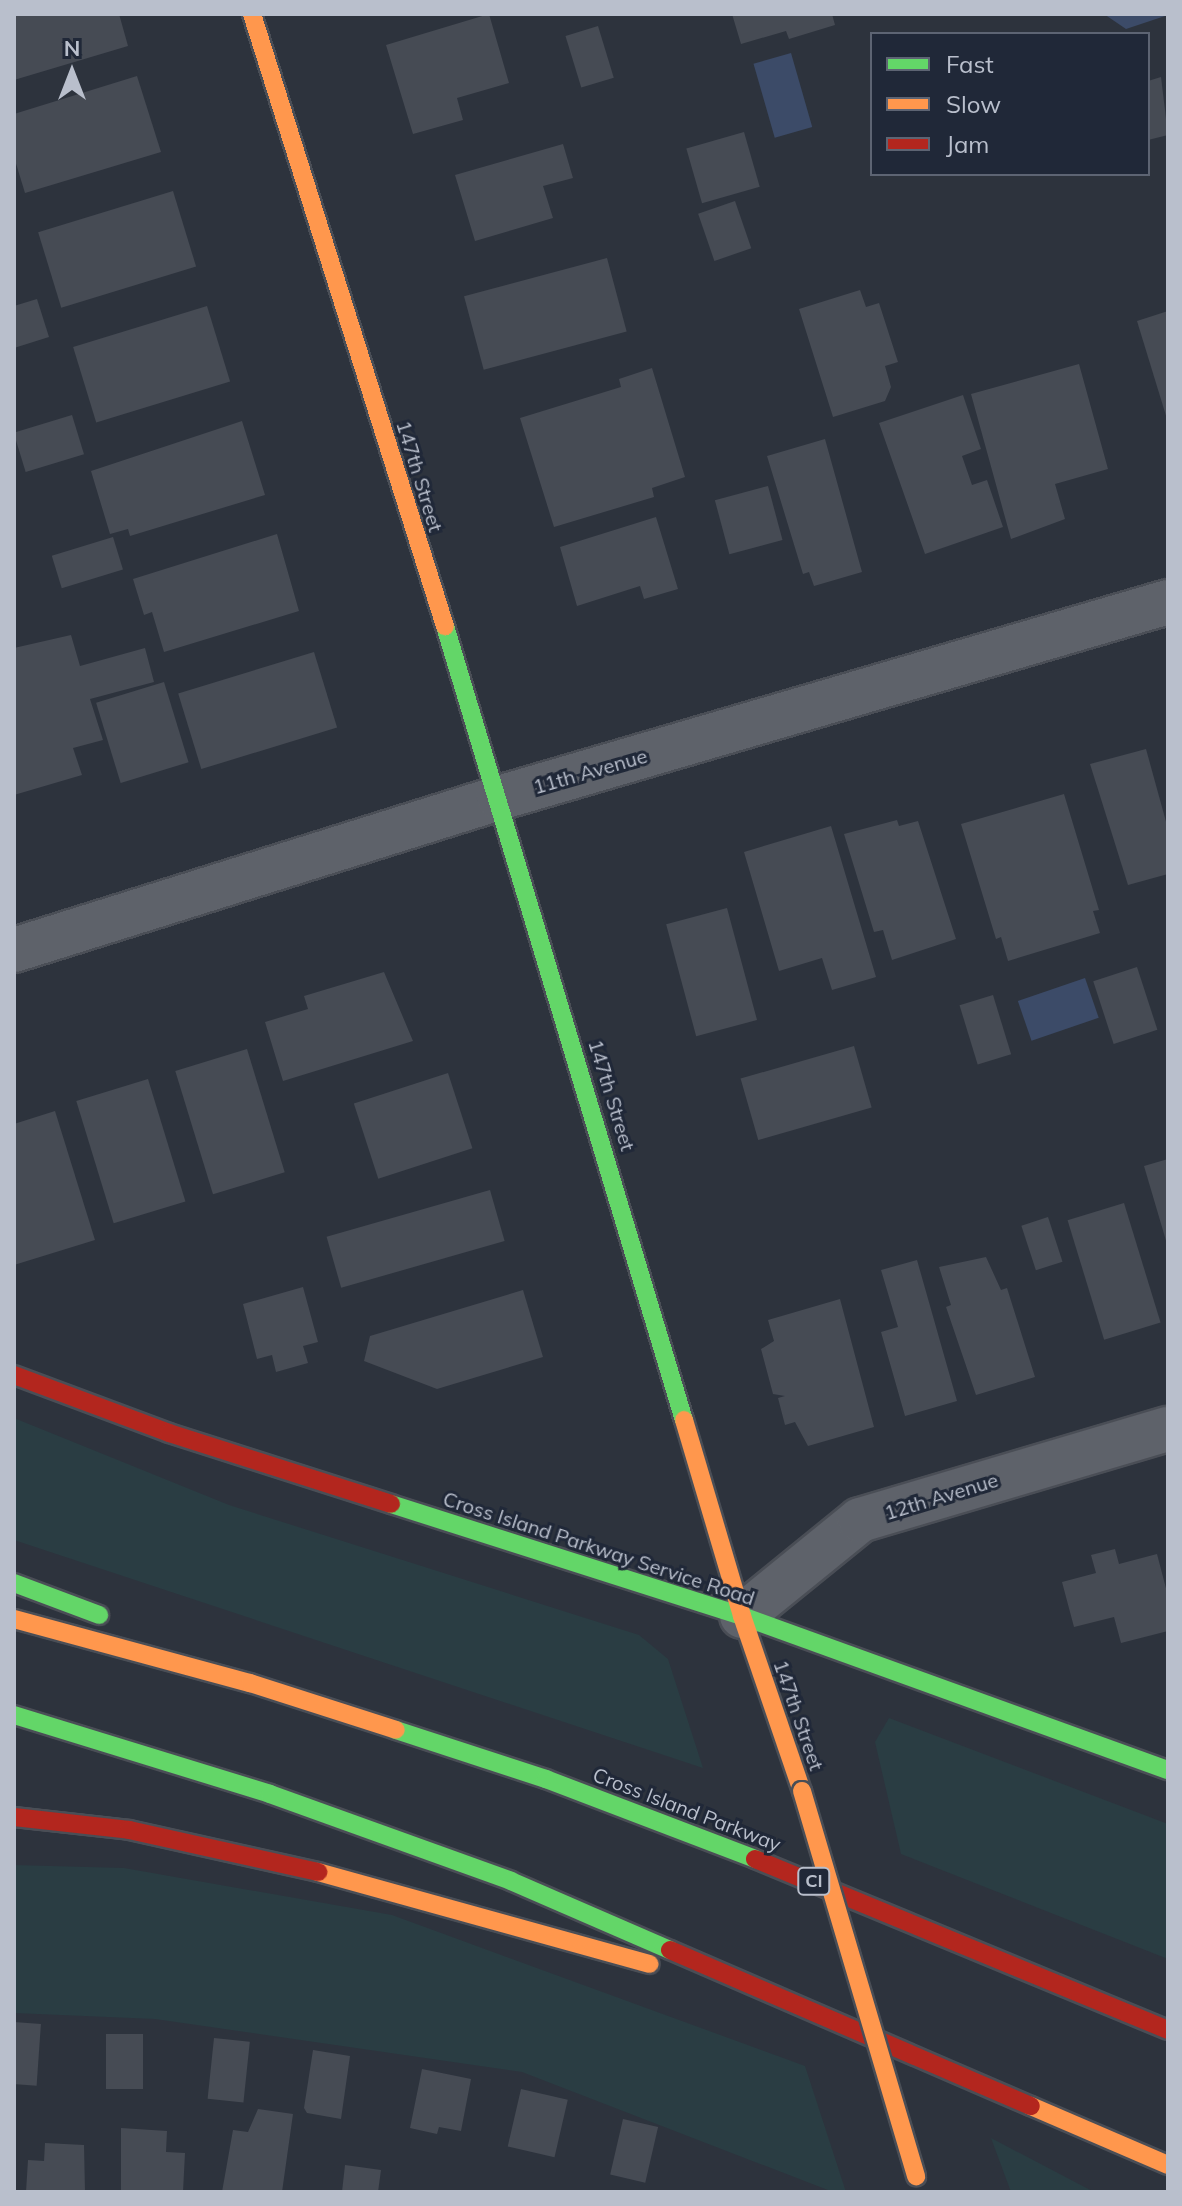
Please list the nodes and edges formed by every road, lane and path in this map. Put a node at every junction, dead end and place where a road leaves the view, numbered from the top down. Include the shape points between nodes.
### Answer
1 (252, 14) edge
2 (1168, 602) edge
3 (499, 798) junction
4 (14, 950) edge
5 (14, 1375) edge
6 (1168, 1429) edge
7 (14, 1583) edge
8 (742, 1616) junction
9 (14, 1619) edge
10 (117, 1621) dead end
11 (161, 1638) dead end
12 (14, 1715) edge
13 (454, 1747) junction
14 (1168, 1770) edge
15 (14, 1817) edge
16 (821, 2013) junction
17 (1168, 2030) edge
18 (1109, 2137) junction
19 (1168, 2165) edge
20 (1168, 2182) edge
21 (919, 2184) edge

1 - 3 main road, 147th Street
2 - 3 street, 11th Avenue
3 - 4 street, 11th Avenue
3 - 8 main road, 147th Street
5 - 8 main road, Cross Island Parkway Service Road via 169,1433
6 - 8 street, 12th Avenue via 860,1520
7 - 10 main road
8 - 14 main road, Cross Island Parkway Service Road
8 - 21 main road, 147th Street, bridge via 802,1791
9 - 13 main road via 250,1683
11 - 13 main road
12 - 16 main road via 255,1789 453,1859
13 - 17 main road, Cross Island Parkway / CI via 874,1904
15 - 16 main road via 129,1830 245,1852
16 - 18 main road
18 - 19 main road
18 - 20 main road

